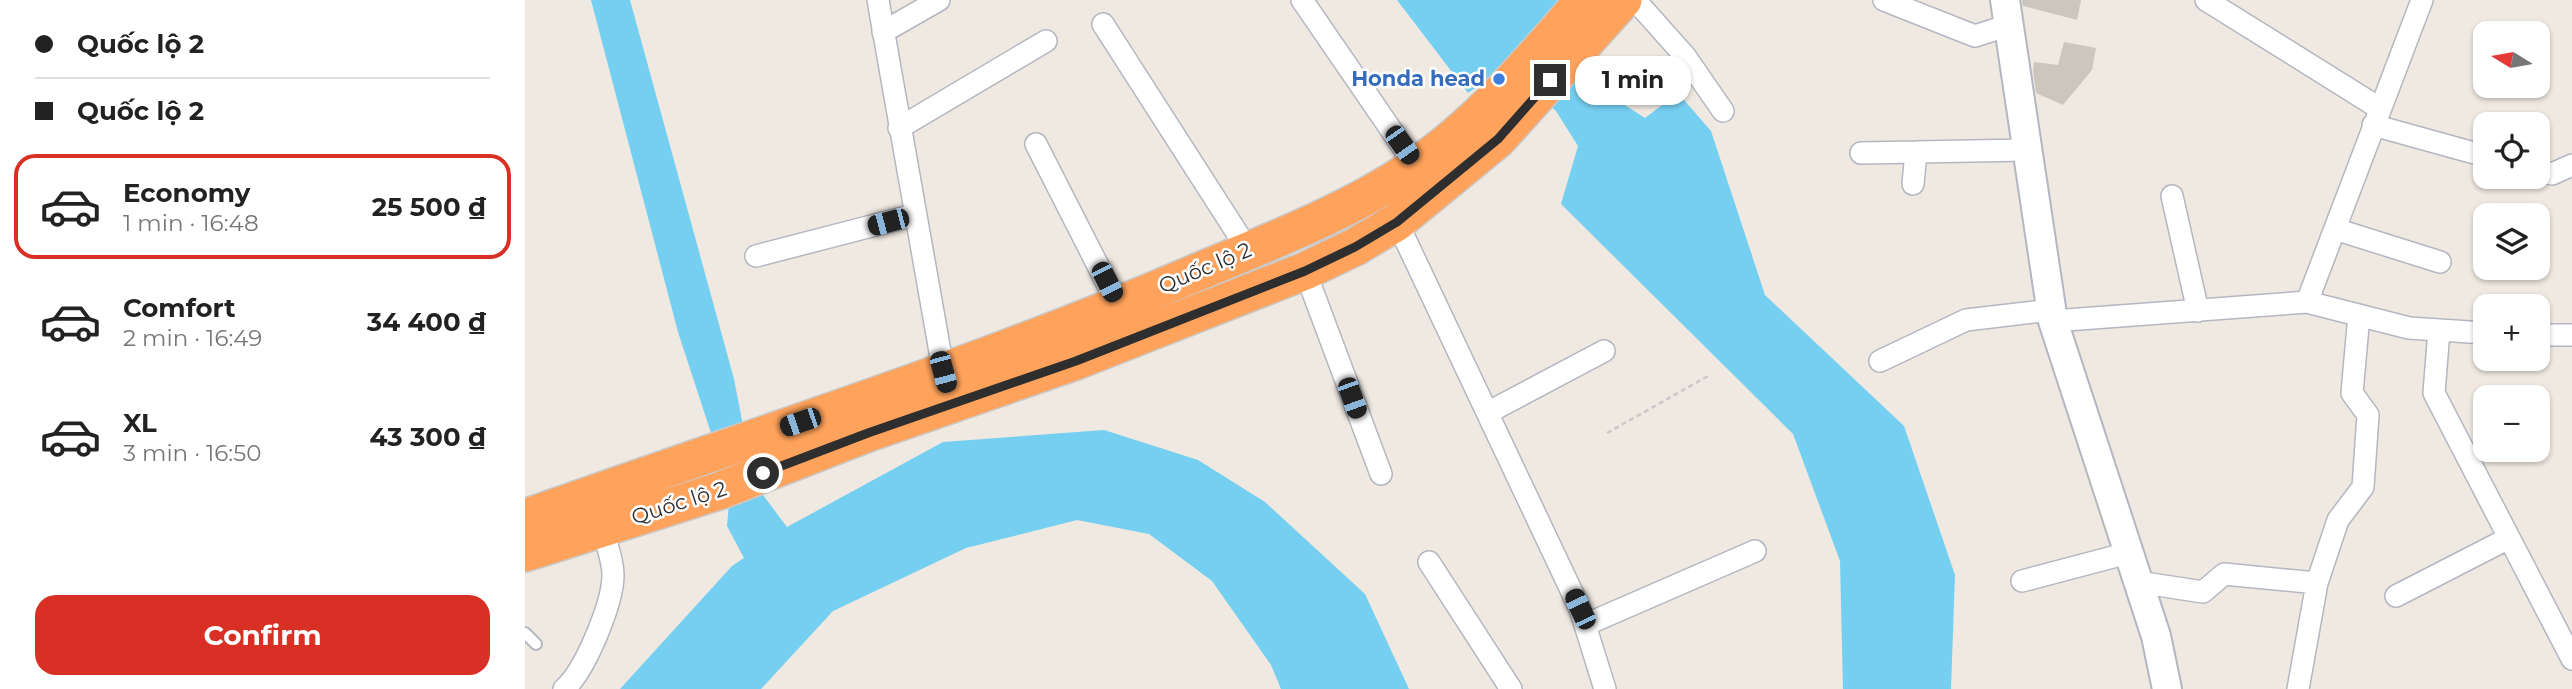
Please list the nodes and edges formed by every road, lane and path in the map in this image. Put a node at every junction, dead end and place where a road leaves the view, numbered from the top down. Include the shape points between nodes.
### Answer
1 (878, 0) edge
2 (939, 0) edge
3 (1302, 0) edge
4 (1584, 0) edge
5 (1884, 0) edge
6 (2206, 0) edge
7 (2421, 0) edge
8 (1626, 1) edge
9 (2007, 12) edge
10 (1103, 24) dead end
11 (883, 32) junction
12 (1046, 41) dead end
13 (1723, 111) dead end
14 (2376, 117) junction
15 (899, 128) junction
16 (1036, 144) dead end
17 (2027, 149) junction
18 (1916, 152) junction
19 (2473, 152) edge
20 (1861, 153) dead end
21 (2572, 165) edge
22 (1416, 166) junction
23 (2550, 173) edge
24 (1913, 184) dead end
25 (2172, 196) dead end
26 (914, 215) junction
27 (1397, 222) junction
28 (2335, 229) junction
29 (1248, 250) junction
30 (756, 256) dead end
31 (2439, 262) dead end
32 (1305, 271) junction
33 (2307, 302) junction
34 (1118, 305) junction
35 (2198, 310) junction
36 (2359, 315) junction
37 (2052, 316) junction
38 (2438, 330) junction
39 (2473, 332) edge
40 (2550, 335) edge
41 (2572, 335) edge
42 (1604, 351) dead end
43 (1879, 361) dead end
44 (1708, 376) dead end
45 (947, 388) junction
46 (1489, 412) junction
47 (1607, 433) dead end
48 (1381, 474) dead end
49 (525, 518) edge
50 (602, 527) junction
51 (2509, 538) junction
52 (1755, 551) dead end
53 (525, 553) edge
54 (2128, 553) junction
55 (1429, 562) dead end
56 (2022, 581) dead end
57 (2138, 582) junction
58 (2317, 583) junction
59 (2396, 596) dead end
60 (1585, 625) junction
61 (525, 633) edge
62 (536, 644) dead end
63 (2572, 659) edge
64 (564, 689) edge
65 (1511, 689) edge
66 (1605, 689) edge
67 (2167, 689) edge
68 (2298, 689) edge

1 - 11 street
2 - 11 street
3 - 22 street
4 - 22 highway, Quốc lộ 2 via 1531,62
5 - 9 street via 1975,36
6 - 14 street
7 - 14 street
8 - 13 street via 1685,56
8 - 27 highway, Quốc lộ 2 via 1498,139
9 - 17 street
10 - 29 street
11 - 15 street
12 - 15 street
14 - 19 street
14 - 28 street
15 - 26 street
16 - 34 street
17 - 18 street
17 - 37 street
18 - 20 street
18 - 24 street
21 - 23 street
22 - 29 highway, Quốc lộ 2 via 1359,202
25 - 35 street
26 - 30 street
26 - 45 street
27 - 32 highway, Quốc lộ 2
27 - 46 street
28 - 31 street
28 - 33 street
29 - 34 highway, Quốc lộ 2
32 - 45 highway, Quốc lộ 2 via 1076,361
32 - 48 street
33 - 35 street
33 - 36 street
34 - 45 highway, Quốc lộ 2
35 - 37 street
36 - 38 street
36 - 58 street via 2352,393 2368,415 2363,487 2338,520
37 - 43 street via 1966,320
37 - 54 street
38 - 39 street
38 - 51 street via 2434,393
40 - 41 street
42 - 46 street
44 - 47 path
45 - 49 highway, Quốc lộ 2 via 752,438
45 - 50 highway, Quốc lộ 2 via 719,491
46 - 60 street
50 - 53 highway, Quốc lộ 2
50 - 64 street via 613,578 580,673
51 - 59 street
51 - 63 street
52 - 60 street
54 - 56 street
54 - 57 street
55 - 65 street
57 - 58 street via 2203,592 2224,575
57 - 67 street
58 - 68 street
60 - 66 street
61 - 62 lane

